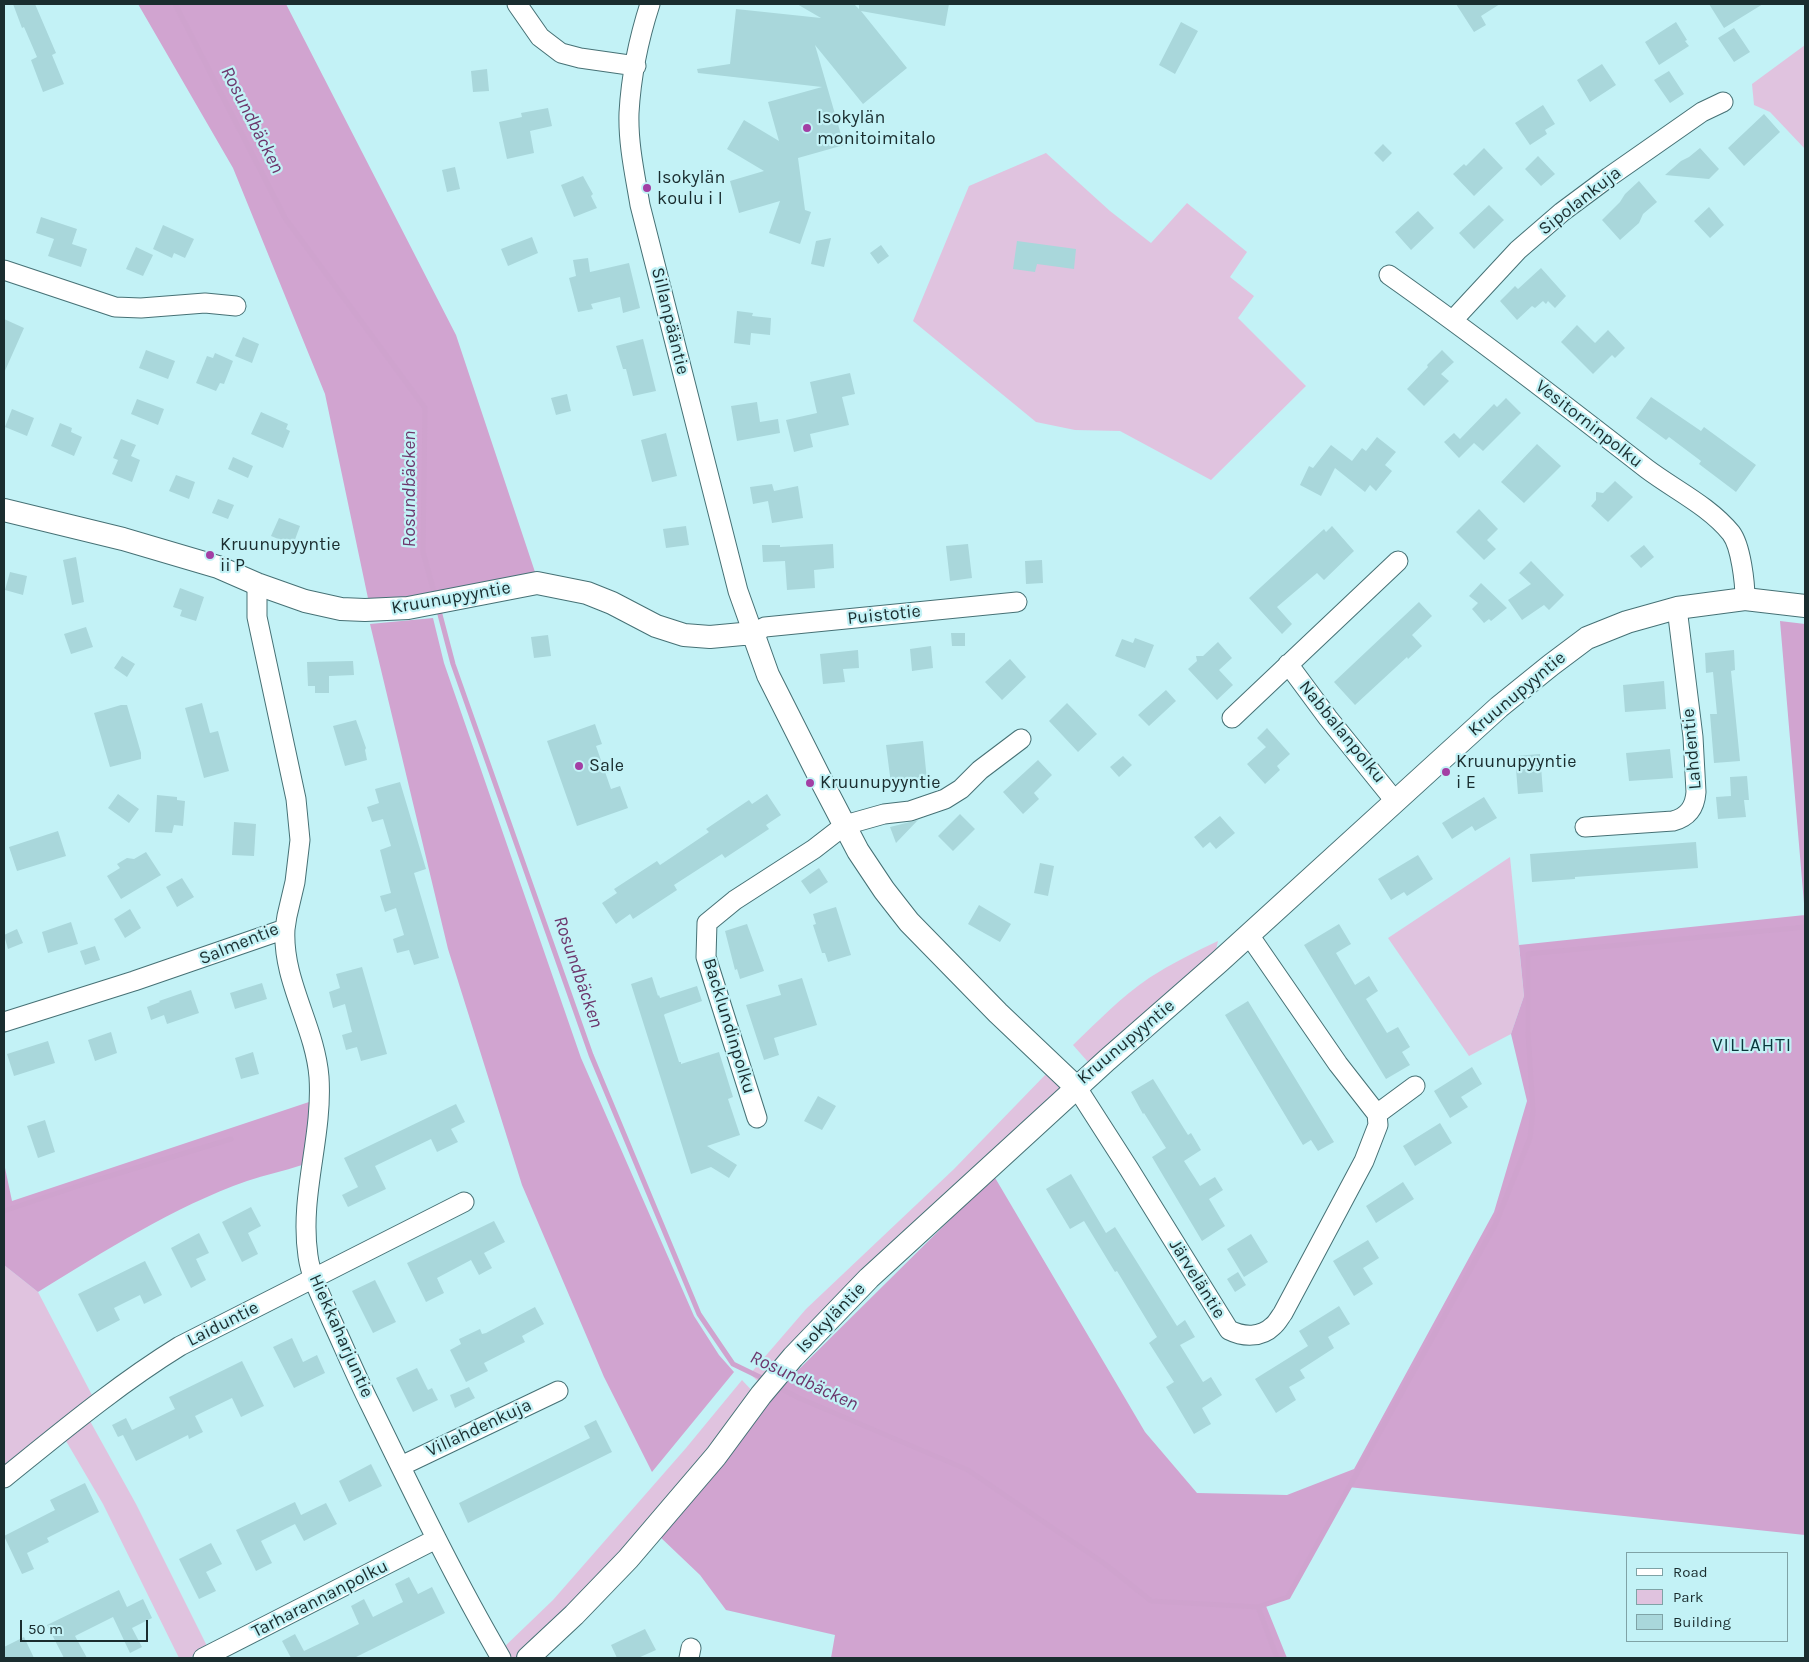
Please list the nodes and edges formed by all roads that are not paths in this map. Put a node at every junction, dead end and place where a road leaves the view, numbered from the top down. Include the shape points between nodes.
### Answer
1 (517, 4) edge
2 (650, 4) edge
3 (636, 66) junction
4 (1723, 102) dead end
5 (4, 270) edge
6 (1389, 276) dead end
7 (236, 306) dead end
8 (1452, 320) junction
9 (4, 510) edge
10 (1398, 561) dead end
11 (258, 584) junction
12 (1745, 599) junction
13 (1017, 602) dead end
14 (1805, 606) edge
15 (1677, 608) junction
16 (753, 634) junction
17 (1288, 664) junction
18 (1232, 718) dead end
19 (1021, 739) dead end
20 (1395, 801) junction
21 (845, 825) junction
22 (1585, 827) dead end
23 (285, 929) junction
24 (1249, 934) junction
25 (4, 1022) edge
26 (1415, 1086) dead end
27 (1076, 1088) junction
28 (1377, 1114) junction
29 (757, 1118) dead end
30 (464, 1202) dead end
31 (313, 1279) junction
32 (558, 1391) dead end
33 (400, 1466) junction
34 (4, 1478) edge
35 (436, 1538) junction
36 (203, 1658) edge
37 (501, 1658) edge
38 (528, 1658) edge

1 - 3 street via 540,37 561,53
2 - 3 street, Sillanpääntie
3 - 16 street, Sillanpääntie via 629,114 640,205 738,591
4 - 8 street, Sipolankuja via 1702,112 1562,212 1518,250
5 - 7 street via 115,307 205,303
6 - 8 street, Vesitorninpolku
8 - 12 street, Vesitorninpolku via 1665,482 1710,512 1732,534 1742,564
9 - 11 street, Kruunupyyntie via 218,567
10 - 17 street, Nabbalanpolku
11 - 16 street, Kruunupyyntie via 305,601 341,609 365,610 421,606 536,582 587,593 656,626 684,634 710,637
11 - 23 street, Salmentie via 256,618 296,799 300,840
12 - 14 street, Kruunupyyntie
12 - 15 street, Kruunupyyntie
13 - 16 street, Puistotie via 765,627
15 - 20 street, Kruunupyyntie via 1586,638 1499,706
15 - 22 street, Lahdentie via 1693,737 1696,799 1692,809 1673,821
16 - 21 street, Kruunupyyntie via 768,675
17 - 18 street, Nabbalanpolku
17 - 20 street, Nabbalanpolku
19 - 21 street via 946,799 910,811 884,814
20 - 24 street, Kruunupyyntie
21 - 27 street, Kruunupyyntie via 858,851 909,922
21 - 29 street, Backlundinpolku via 814,850 735,900 707,923 706,957
23 - 25 street, Salmentie via 143,979
23 - 31 street, Hiekkaharjuntie via 288,968 311,1040 318,1076 318,1122 307,1204 308,1256
24 - 27 street, Kruunupyyntie
24 - 28 street via 1338,1064
26 - 28 street
27 - 28 street, Järveläntie via 1222,1320 1229,1330 1247,1336 1266,1331 1283,1313 1364,1161 1378,1124
27 - 38 street, Isokyläntie via 869,1278 793,1357 680,1501 574,1615
30 - 31 street, Laiduntie
31 - 33 street, Hiekkaharjuntie
31 - 34 street, Laiduntie via 180,1346 141,1370
32 - 33 street, Villahdenkuja
33 - 35 street, Hiekkaharjuntie
35 - 36 street, Tarharannanpolku
35 - 37 street, Hiekkaharjuntie

